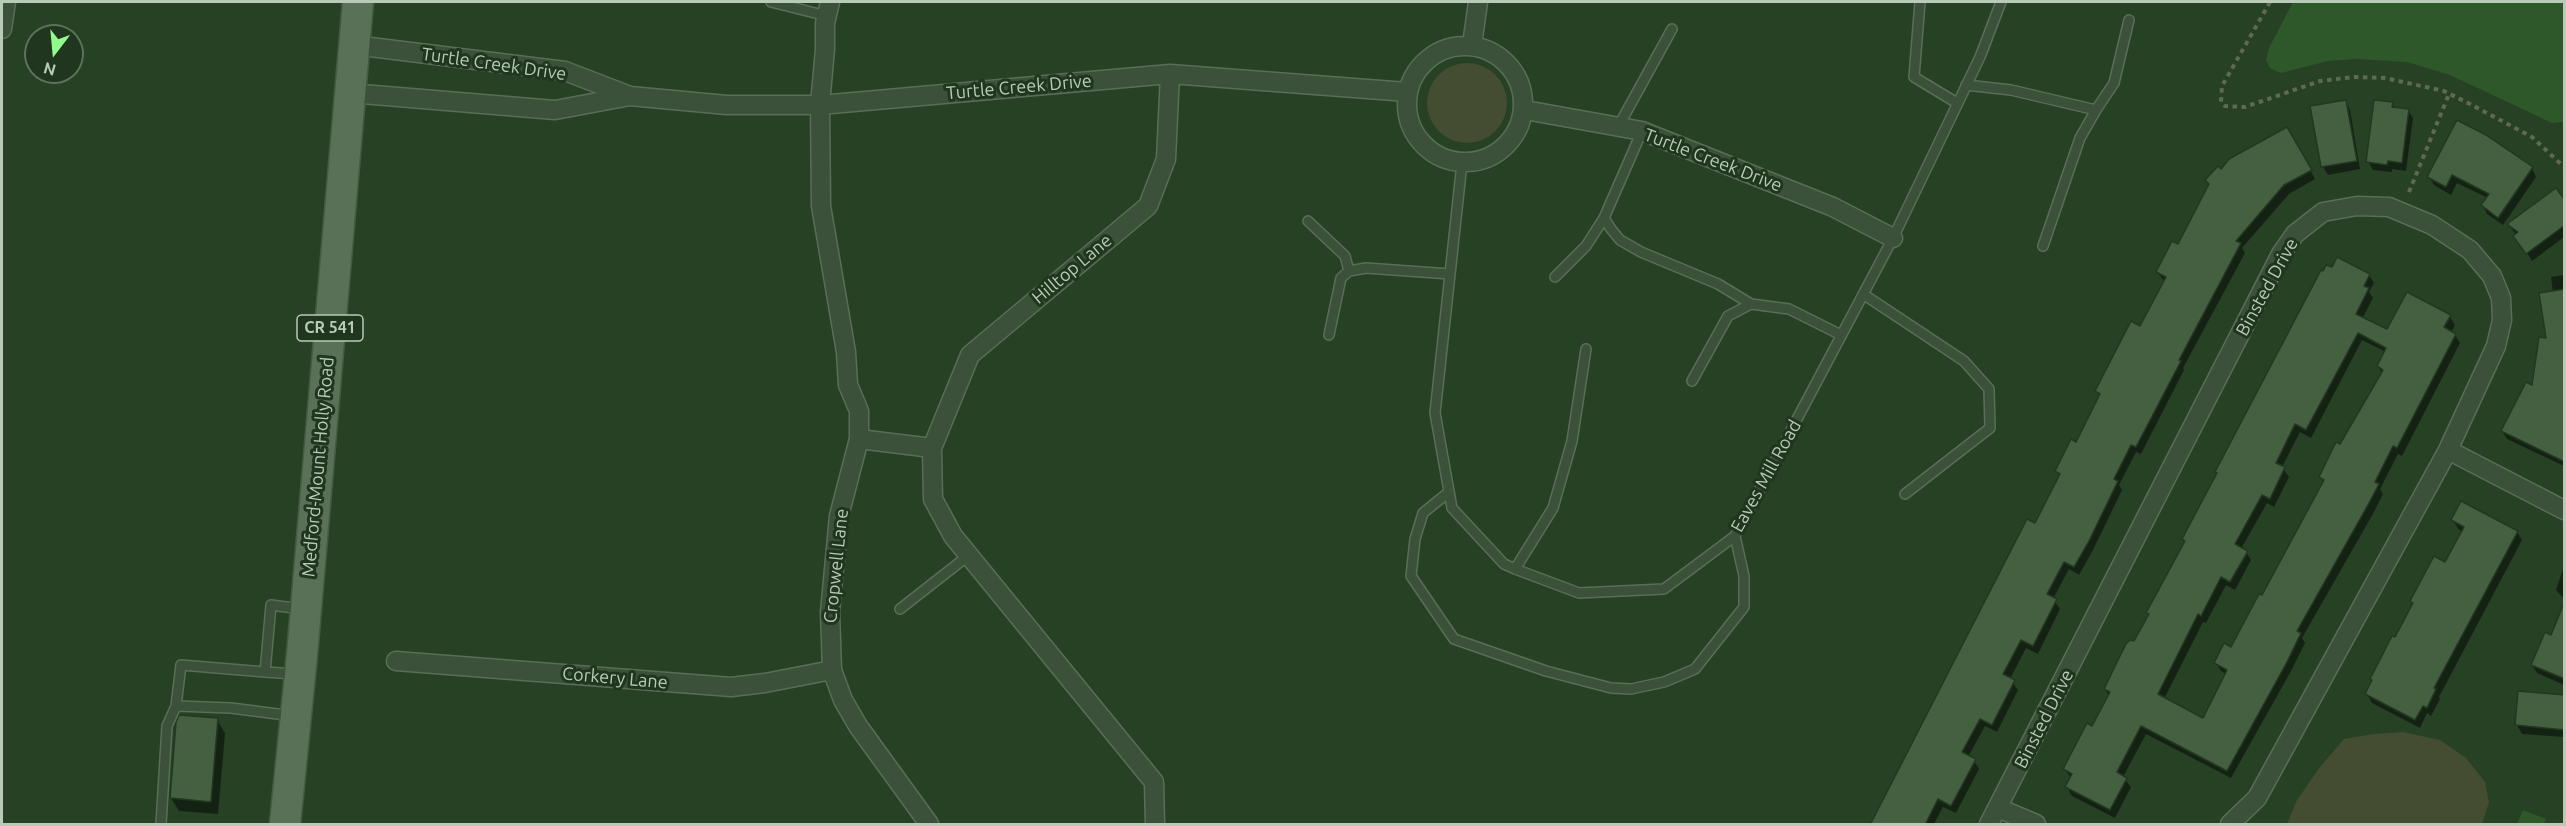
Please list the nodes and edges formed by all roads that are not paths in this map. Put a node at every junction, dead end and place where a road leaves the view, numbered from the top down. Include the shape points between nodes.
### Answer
1 (6, 2) edge
2 (358, 2) edge
3 (771, 2) edge
4 (1478, 2) edge
5 (1920, 2) edge
6 (2001, 2) edge
7 (828, 9) edge
8 (2129, 20) dead end
9 (2, 28) edge
10 (1672, 29) dead end
11 (354, 45) junction
12 (1472, 45) junction
13 (1170, 74) junction
14 (1966, 86) junction
15 (1407, 92) junction
16 (350, 93) junction
17 (630, 96) junction
18 (1957, 103) junction
19 (820, 105) junction
20 (1525, 110) junction
21 (2096, 110) junction
22 (1618, 127) junction
23 (1642, 131) junction
24 (1462, 164) junction
25 (1604, 218) junction
26 (1308, 221) dead end
27 (1893, 238) junction
28 (2043, 246) dead end
29 (1349, 271) junction
30 (1450, 274) junction
31 (1555, 277) dead end
32 (1863, 294) junction
33 (1751, 303) junction
34 (1329, 335) dead end
35 (1841, 335) junction
36 (1586, 349) dead end
37 (1692, 381) dead end
38 (859, 439) junction
39 (932, 448) junction
40 (2448, 450) junction
41 (1449, 492) junction
42 (1905, 494) dead end
43 (2565, 510) edge
44 (1735, 536) junction
45 (969, 555) junction
46 (1515, 569) junction
47 (306, 609) junction
48 (900, 609) dead end
49 (396, 661) dead end
50 (832, 670) junction
51 (265, 672) junction
52 (300, 674) junction
53 (176, 706) junction
54 (296, 717) junction
55 (1998, 808) junction
56 (161, 825) edge
57 (285, 825) edge
58 (929, 825) edge
59 (1155, 825) edge
60 (1989, 825) edge
61 (2036, 825) edge
62 (2230, 825) edge

1 - 9 street
2 - 11 main road, Medford-Mount Holly Road / CR 541
3 - 7 lane
4 - 12 street
5 - 18 lane via 1914,77
6 - 14 lane, Eaves Mill Road
7 - 19 street, Cropwell Lane
8 - 21 lane via 2114,83
10 - 22 lane
11 - 16 main road, Medford-Mount Holly Road / CR 541
11 - 17 street, Turtle Creek Drive via 565,71
12 - 15 street via 1450,47 1430,56 1416,72
12 - 20 street via 1500,56 1520,80
13 - 15 street, Turtle Creek Drive
13 - 19 street, Turtle Creek Drive
13 - 39 street, Hilltop Lane via 1166,159 1148,206 970,355
14 - 18 lane, Eaves Mill Road
14 - 21 lane via 2011,90
15 - 24 street via 1408,117 1418,140 1438,156
16 - 17 street, Turtle Creek Drive via 555,110
16 - 47 main road, Medford-Mount Holly Road / CR 541
17 - 19 street, Turtle Creek Drive via 727,105
18 - 27 lane, Eaves Mill Road
19 - 38 street, Cropwell Lane via 823,226 846,352 848,385 859,411
20 - 22 street, Turtle Creek Drive
20 - 24 street via 1518,132 1504,149 1484,160
21 - 28 lane via 2080,138
22 - 23 street, Turtle Creek Drive
23 - 25 lane
23 - 27 street, Turtle Creek Drive via 1833,207
24 - 30 lane, Eaves Mill Road
25 - 31 lane via 1586,246
25 - 33 lane via 1620,240
26 - 29 lane via 1345,256
27 - 32 lane, Eaves Mill Road
29 - 30 lane via 1366,268
29 - 34 lane via 1341,278
30 - 41 lane, Eaves Mill Road via 1435,413
32 - 35 lane, Eaves Mill Road
32 - 42 lane via 1964,361 1989,389 1990,428
33 - 35 lane via 1789,309
33 - 37 lane via 1728,316
35 - 44 lane, Eaves Mill Road
36 - 46 lane via 1572,441 1553,508
38 - 39 street
38 - 50 street, Cropwell Lane via 839,516 830,612
39 - 45 street, Hilltop Lane via 933,499 953,536
40 - 43 street
40 - 55 street, Binsted Drive via 2496,346 2502,320 2501,298 2492,276 2470,250 2432,225 2389,207 2357,206 2324,212 2295,234 2281,254
40 - 62 street, Binsted Drive via 2257,798
41 - 44 lane via 1423,513 1415,539 1412,576 1454,639 1546,671 1611,688 1664,682 1695,669 1744,607 1744,576
41 - 46 lane, Eaves Mill Road via 1452,508 1504,564
44 - 46 lane, Eaves Mill Road via 1664,588 1579,593
45 - 48 lane
45 - 59 street, Hilltop Lane via 1154,782
47 - 51 lane via 270,605
47 - 52 main road, Medford-Mount Holly Road / CR 541
49 - 50 street, Corkery Lane via 731,687
50 - 58 street, Cropwell Lane via 858,726
51 - 52 lane
51 - 53 lane via 181,665
52 - 54 main road, Medford-Mount Holly Road / CR 541
53 - 54 lane via 231,708
53 - 56 lane via 167,726
54 - 57 main road, Medford-Mount Holly Road / CR 541
55 - 60 street, Binsted Drive
55 - 61 street

